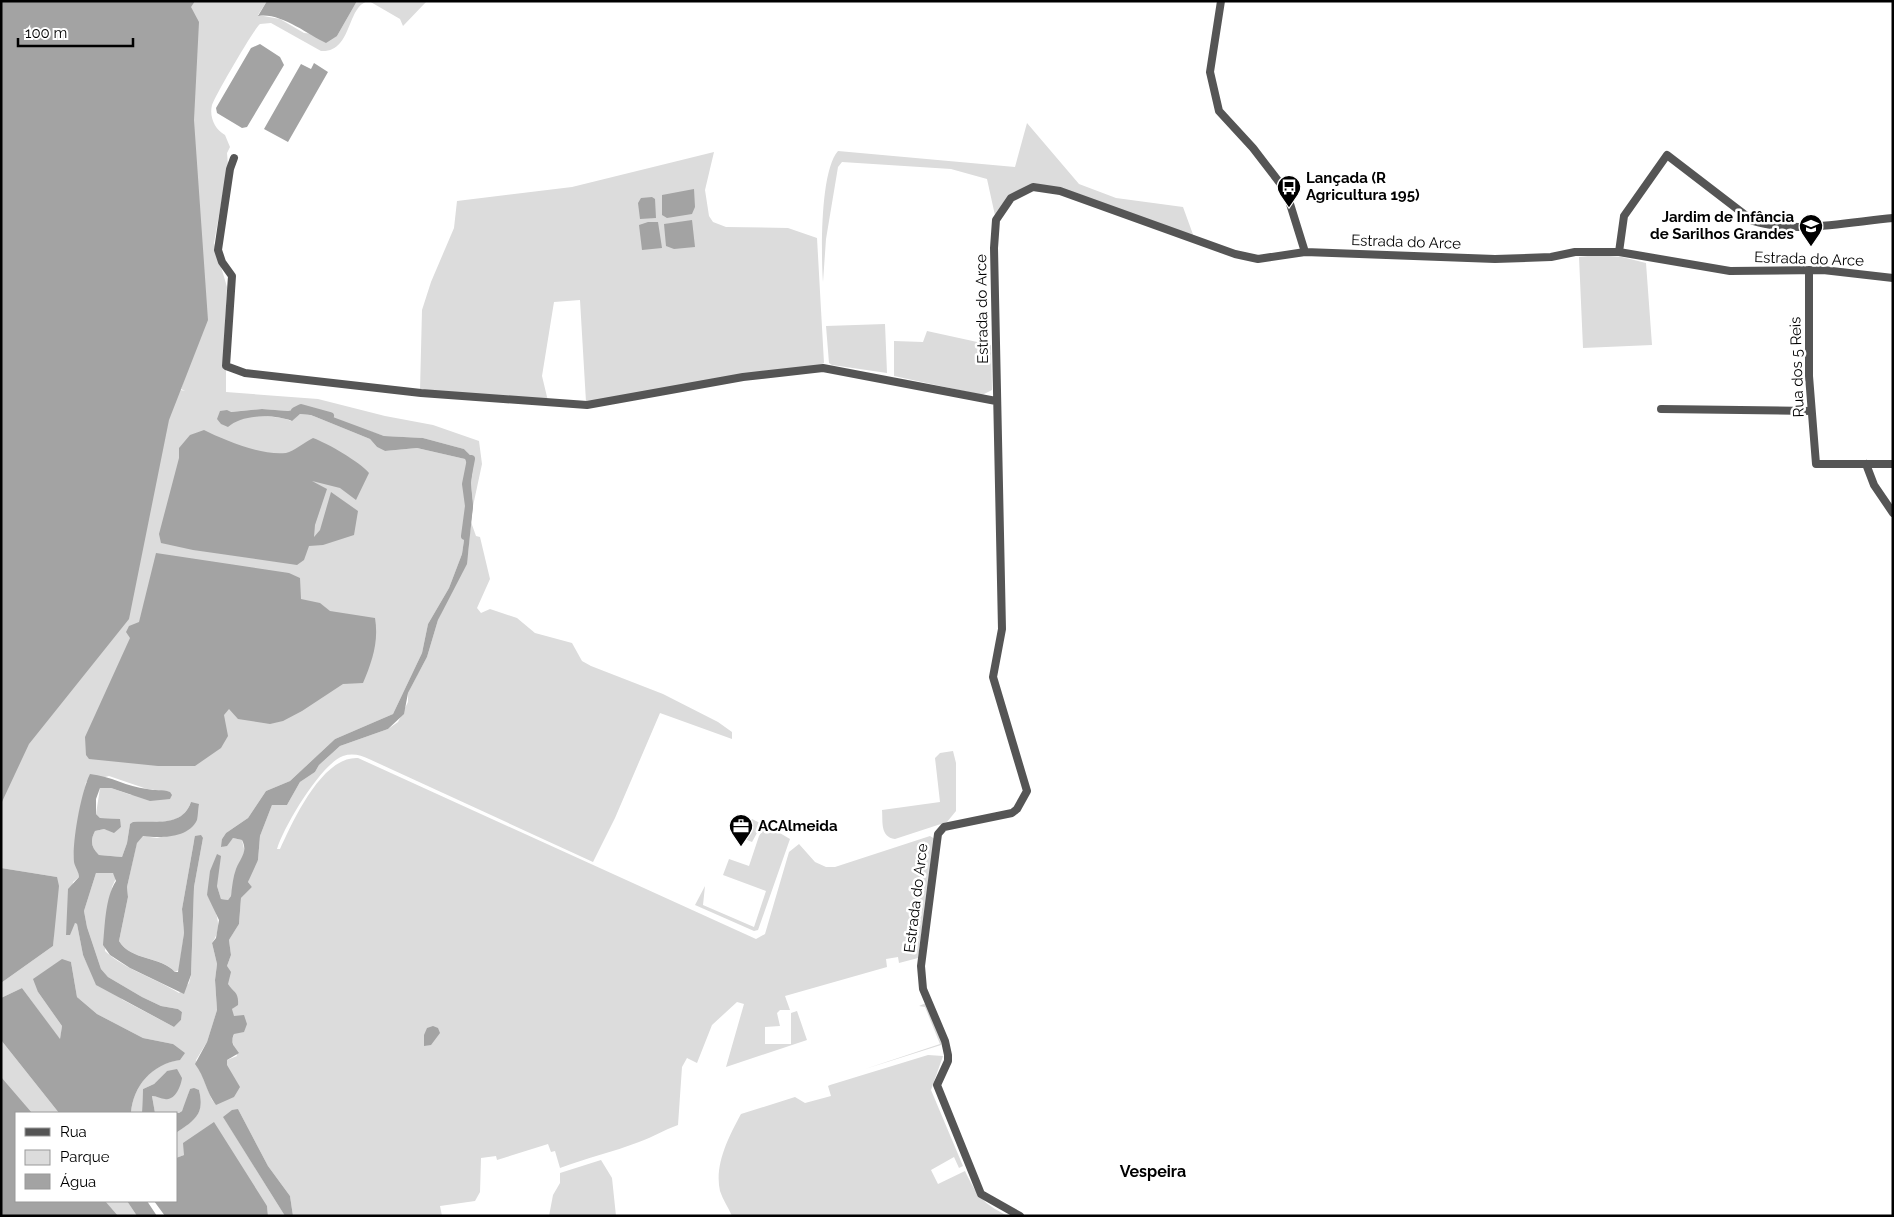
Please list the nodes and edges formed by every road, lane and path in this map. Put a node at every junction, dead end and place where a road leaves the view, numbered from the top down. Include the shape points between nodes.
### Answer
1 (1221, 1) edge
2 (234, 158) dead end
3 (1893, 218) edge
4 (1305, 252) junction
5 (1619, 252) junction
6 (1809, 270) junction
7 (1893, 278) edge
8 (996, 401) junction
9 (1661, 409) dead end
10 (1811, 410) junction
11 (1866, 464) junction
12 (1893, 464) edge
13 (1893, 513) edge
14 (1020, 1216) edge

1 - 4 street via 1210,72 1219,111 1286,191
2 - 8 street via 218,250 232,276 226,366 245,373 421,393 587,405 743,376 823,368
3 - 5 street via 1795,227 1764,225 1753,221 1667,155 1624,216
4 - 5 street, Estrada do Arce via 1495,259
4 - 8 street, Estrada do Arce via 1258,259 1235,254 1060,191 1033,187 1011,198 996,220
5 - 6 street, Estrada do Arce via 1730,270
6 - 7 street, Estrada do Arce
6 - 10 street, Rua dos 5 Reis
8 - 14 street, Estrada do Arce via 1002,629 993,677 1027,790 1012,813 944,827 938,834 922,966 923,989 948,1055 937,1085 981,1194
9 - 10 street
10 - 11 street, Rua dos 5 Reis via 1816,464
11 - 12 street
11 - 13 street via 1874,485

